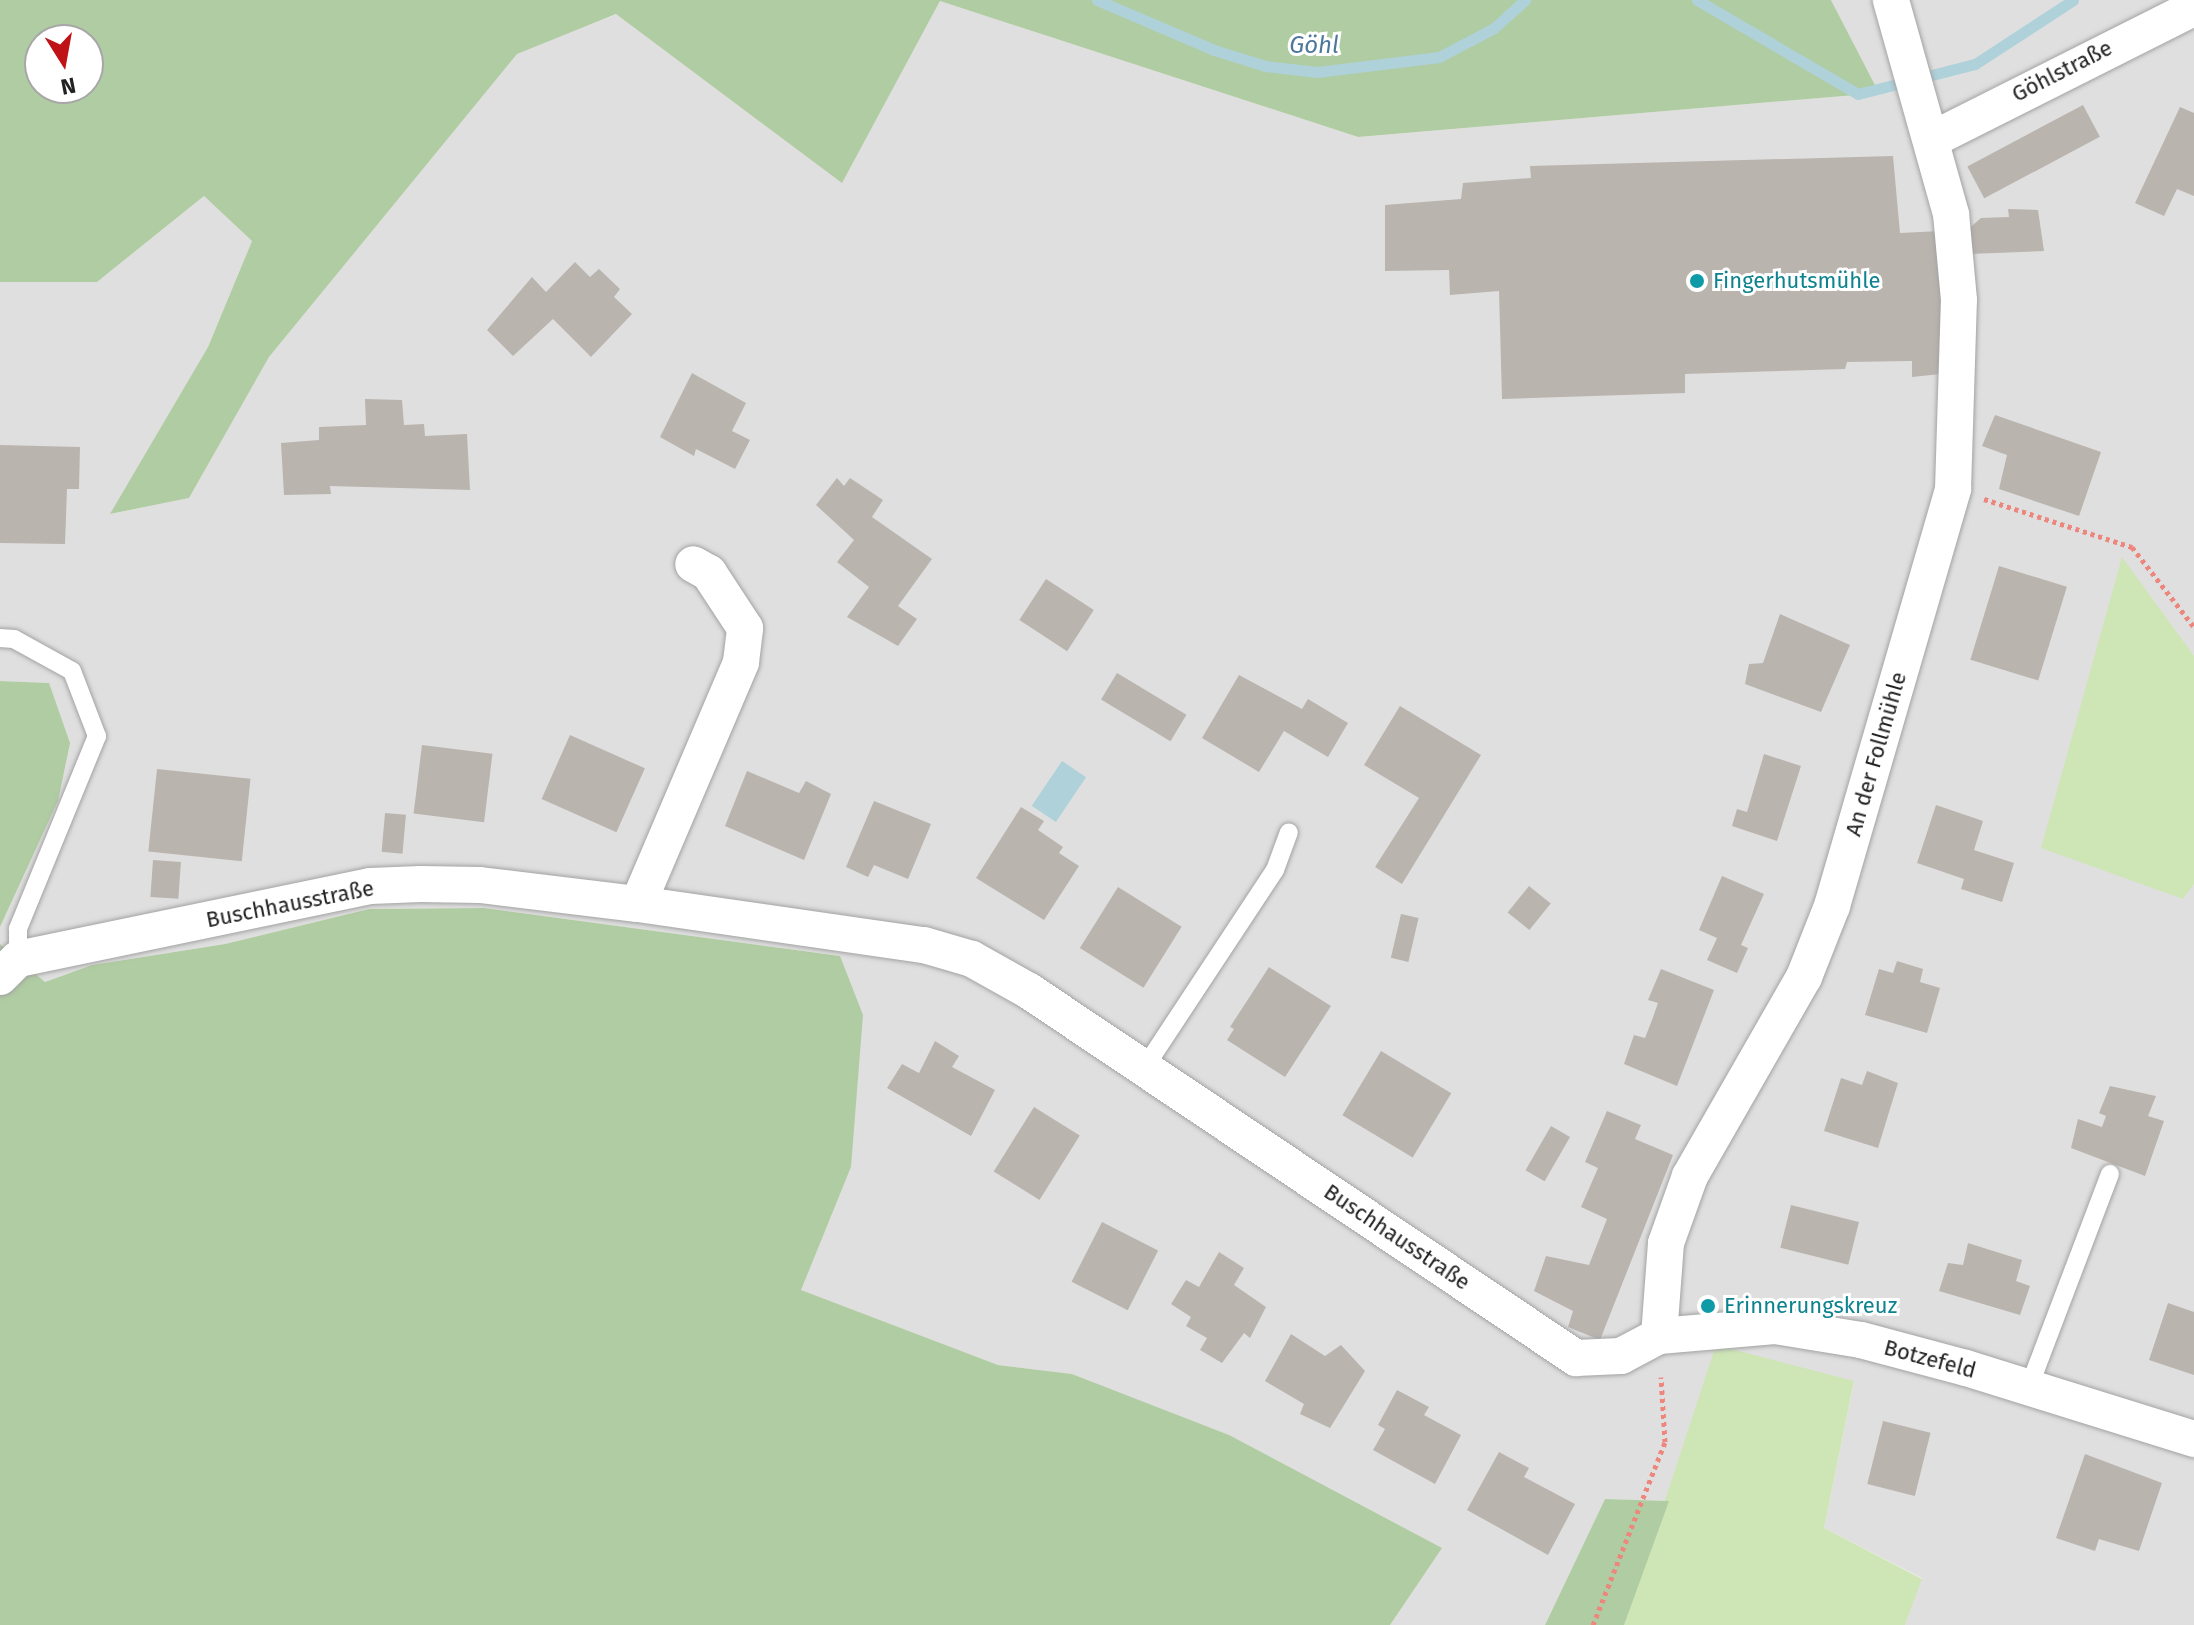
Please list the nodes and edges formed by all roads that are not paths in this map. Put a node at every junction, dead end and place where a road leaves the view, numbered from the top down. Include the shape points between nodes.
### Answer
1 (1891, 0) edge
2 (2194, 8) edge
3 (1926, 124) junction
4 (693, 564) dead end
5 (0, 638) edge
6 (1289, 832) dead end
7 (638, 904) junction
8 (9, 968) edge
9 (1145, 1067) junction
10 (2110, 1174) dead end
11 (1659, 1336) junction
12 (2029, 1387) junction
13 (2194, 1439) edge

1 - 3 street, An der Follmühle
2 - 3 street, Göhlstraße
3 - 11 street, An der Follmühle via 1951,214 1959,300 1953,489 1832,906 1804,977 1690,1176 1666,1243
4 - 7 street via 709,573 745,628 741,662
5 - 8 lane via 14,639 72,671 97,736 18,929
6 - 9 lane via 1275,870
7 - 8 street, Buschhausstraße via 480,885 370,886
7 - 9 street, Buschhausstraße via 924,945 972,959
9 - 11 street, Buschhausstraße via 1576,1358 1621,1356
10 - 12 lane
11 - 12 street, Botzefeld via 1775,1326 1861,1340
12 - 13 street, Botzefeld

